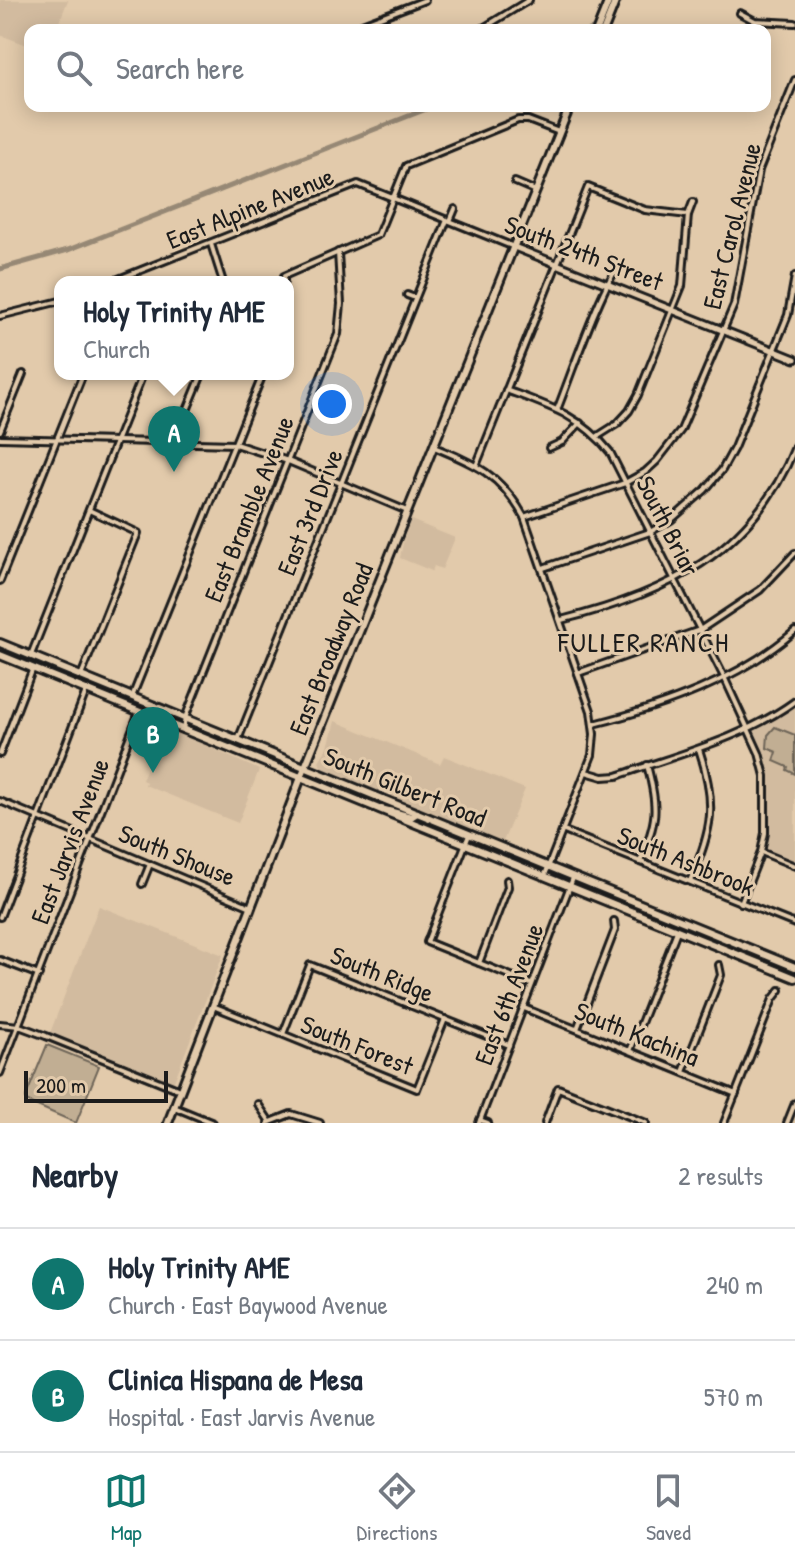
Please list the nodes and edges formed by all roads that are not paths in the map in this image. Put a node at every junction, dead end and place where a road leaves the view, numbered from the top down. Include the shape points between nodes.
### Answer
1 (425, 0) edge
2 (529, 0) edge
3 (613, 2) edge
4 (740, 13) dead end
5 (795, 23) edge
6 (362, 24) edge
7 (490, 24) edge
8 (599, 24) edge
9 (607, 24) edge
10 (795, 80) edge
11 (567, 112) edge
12 (559, 132) junction
13 (515, 182) dead end
14 (358, 184) joint
15 (536, 191) junction
16 (394, 198) junction
17 (693, 202) dead end
18 (455, 209) dead end
19 (688, 215) junction
20 (448, 220) junction
21 (211, 244) junction
22 (514, 247) junction
23 (338, 252) junction
24 (557, 263) junction
25 (620, 266) dead end
26 (127, 276) edge
27 (221, 276) edge
28 (284, 276) edge
29 (795, 276) edge
30 (608, 284) junction
31 (407, 295) dead end
32 (415, 298) junction
33 (54, 302) edge
34 (674, 310) junction
35 (0, 316) edge
36 (724, 330) junction
37 (774, 351) junction
38 (795, 359) edge
39 (23, 374) dead end
40 (81, 380) edge
41 (141, 380) edge
42 (200, 380) edge
43 (261, 380) edge
44 (506, 390) junction
45 (557, 410) junction
46 (580, 423) junction
47 (0, 431) edge
48 (598, 436) junction
49 (0, 438) edge
50 (57, 440) junction
51 (116, 441) junction
52 (174, 442) junction
53 (235, 444) junction
54 (434, 447) junction
55 (795, 447) edge
56 (549, 448) dead end
57 (288, 461) junction
58 (476, 466) junction
59 (341, 483) junction
60 (625, 483) junction
61 (89, 510) junction
62 (407, 511) junction
63 (524, 517) junction
64 (650, 532) junction
65 (795, 553) edge
66 (543, 568) junction
67 (0, 581) edge
68 (676, 581) junction
69 (561, 620) junction
70 (700, 630) junction
71 (795, 631) edge
72 (0, 643) edge
73 (0, 655) edge
74 (31, 655) junction
75 (33, 668) junction
76 (578, 673) junction
77 (81, 676) junction
78 (725, 679) junction
79 (86, 690) junction
80 (132, 697) junction
81 (795, 701) edge
82 (139, 712) junction
83 (185, 718) junction
84 (594, 724) junction
85 (747, 728) junction
86 (183, 730) junction
87 (238, 740) junction
88 (699, 749) junction
89 (0, 754) edge
90 (647, 765) junction
91 (305, 767) junction
92 (586, 772) junction
93 (301, 779) junction
94 (0, 801) edge
95 (378, 809) junction
96 (417, 813) junction
97 (38, 817) junction
98 (451, 827) junction
99 (426, 828) junction
100 (563, 831) junction
101 (469, 835) junction
102 (91, 840) junction
103 (465, 845) junction
104 (761, 852) junction
105 (640, 862) junction
106 (150, 863) junction
107 (795, 866) edge
108 (548, 867) junction
109 (544, 878) junction
110 (573, 878) junction
111 (507, 880) dead end
112 (690, 881) junction
113 (142, 884) dead end
114 (569, 888) junction
115 (741, 903) junction
116 (251, 907) junction
117 (0, 917) edge
118 (614, 921) dead end
119 (795, 924) edge
120 (677, 931) junction
121 (0, 960) edge
122 (479, 963) junction
123 (719, 965) dead end
124 (795, 967) edge
125 (39, 975) junction
126 (795, 978) edge
127 (531, 984) junction
128 (780, 990) dead end
129 (213, 1006) junction
130 (524, 1008) junction
131 (445, 1019) junction
132 (0, 1024) edge
133 (19, 1026) junction
134 (577, 1029) junction
135 (283, 1034) junction
136 (509, 1045) junction
137 (630, 1051) junction
138 (683, 1072) junction
139 (0, 1073) edge
140 (180, 1090) junction
141 (736, 1094) junction
142 (795, 1103) edge
143 (258, 1104) dead end
144 (174, 1107) junction
145 (479, 1121) edge
146 (168, 1123) edge
147 (213, 1123) edge
148 (270, 1123) edge
149 (320, 1123) edge
150 (488, 1123) edge
151 (545, 1123) edge
152 (646, 1123) edge
153 (724, 1123) edge
154 (787, 1123) edge

1 - 6 street
2 - 7 street
3 - 8 main road
3 - 9 main road
4 - 5 street via 755,21
10 - 36 street, East Carol Avenue via 759,170 738,289
11 - 12 main road, East Broadway Road
12 - 15 main road, East Broadway Road
12 - 16 street via 518,120 406,166
13 - 15 street
14 - 16 street, South 24th Street
14 - 21 street, East Alpine Avenue
15 - 22 main road, East Broadway Road
16 - 20 street, South 24th Street
16 - 23 street via 378,235
17 - 19 street
18 - 20 street, East 3rd Drive
19 - 24 street via 645,210 588,187
19 - 34 street via 682,286
20 - 22 street, South 24th Street
20 - 32 street, East 3rd Drive
21 - 26 street, East Alpine Avenue
21 - 27 street
22 - 24 street, South 24th Street
22 - 54 main road, East Broadway Road
23 - 28 street
23 - 57 street, East Bramble Avenue via 338,334
24 - 30 street, South 24th Street
24 - 44 street
25 - 30 street
29 - 37 street
30 - 34 street, South 24th Street
30 - 45 street
31 - 32 street
32 - 59 street, East 3rd Drive
33 - 35 street
34 - 36 street, South 24th Street
34 - 48 street via 629,411
36 - 37 street, South 24th Street
36 - 60 street, East Carol Avenue via 676,439 645,472
37 - 38 street, South 24th Street
37 - 64 street via 722,470 690,504
39 - 47 street
40 - 50 street
41 - 51 street
42 - 52 street
43 - 53 street
44 - 45 street, South Briar
44 - 58 street
45 - 46 street, South Briar
46 - 48 street, South Briar
46 - 56 street
48 - 60 street, South Briar
49 - 50 street
50 - 51 street
50 - 67 street
51 - 52 street
51 - 61 street
52 - 53 street
53 - 57 street
53 - 80 street
54 - 58 street
54 - 62 main road, East Broadway Road
55 - 68 street via 776,487 749,524
57 - 59 street
57 - 83 street, East Bramble Avenue
58 - 63 street via 501,483
59 - 62 street
59 - 87 street, East 3rd Drive
60 - 63 street, East Carol Avenue
60 - 64 street, South Briar
61 - 74 street
61 - 77 street via 138,533
62 - 91 main road, East Broadway Road
63 - 66 street
64 - 66 street
64 - 68 street, South Briar
65 - 70 street via 760,590
66 - 69 street
68 - 69 street
68 - 70 street, South Briar
69 - 76 street
70 - 76 street
70 - 78 street, South Briar
71 - 78 street
72 - 74 main road, South Gilbert Road
73 - 75 main road, South Gilbert Road
74 - 77 main road, South Gilbert Road
75 - 79 main road, South Gilbert Road
75 - 89 street
76 - 84 street
77 - 80 main road, South Gilbert Road
78 - 84 street
78 - 85 street, South Briar
79 - 82 main road, South Gilbert Road
79 - 97 street
80 - 83 main road, South Gilbert Road
81 - 85 street
82 - 86 main road, South Gilbert Road
82 - 102 street, East Jarvis Avenue
83 - 86 street, East Bramble Avenue
83 - 87 main road, South Gilbert Road
84 - 92 street
85 - 88 street
85 - 104 street, South Briar via 765,776
86 - 93 main road, South Gilbert Road
87 - 91 main road, South Gilbert Road
88 - 90 street
88 - 112 street via 711,810 709,833
90 - 92 street via 617,776
90 - 105 street via 656,816
91 - 93 main road, East Broadway Road
91 - 96 main road, South Gilbert Road
92 - 100 street
93 - 95 main road, South Gilbert Road
93 - 116 main road, East Broadway Road
94 - 97 street, South Shouse
95 - 96 main road via 411,817
95 - 99 main road, South Gilbert Road
96 - 98 main road, South Gilbert Road
97 - 102 street, South Shouse
97 - 117 street
98 - 99 main road
98 - 101 main road, South Gilbert Road
99 - 103 main road, South Gilbert Road
100 - 105 street, South Ashbrook
100 - 108 street
101 - 103 street
101 - 108 main road, South Gilbert Road
102 - 106 street, South Shouse
102 - 125 street, East Jarvis Avenue
103 - 109 main road, South Gilbert Road
103 - 122 street via 427,942
104 - 107 street
104 - 115 street, South Briar
105 - 112 street, South Ashbrook
106 - 113 street
106 - 116 street, South Shouse
108 - 109 street
108 - 110 main road, South Gilbert Road
109 - 114 main road, South Gilbert Road
110 - 114 street, East 6th Avenue
110 - 124 main road, South Gilbert Road
111 - 122 street
112 - 115 street, South Ashbrook
114 - 120 main road, South Gilbert Road
114 - 127 street, East 6th Avenue
115 - 119 street, South Ashbrook
116 - 129 main road, East Broadway Road
118 - 134 street
120 - 126 main road, South Gilbert Road
120 - 137 street
121 - 125 street
122 - 127 street
123 - 138 street via 721,975
125 - 133 street, East Jarvis Avenue
127 - 130 street, East 6th Avenue
128 - 141 street
129 - 135 street, South Forest
129 - 140 main road, East Broadway Road
130 - 134 street, South Kachina
130 - 136 street, East 6th Avenue
131 - 135 street, South Ridge via 310,965
131 - 135 street, South Forest via 417,1089
131 - 136 street, South Ridge
132 - 133 street
133 - 139 street, East Jarvis Avenue
133 - 140 street
134 - 137 street, South Kachina
136 - 145 street, East 6th Avenue
137 - 138 street, South Kachina
138 - 141 street, South Kachina
140 - 144 main road, East Broadway Road
141 - 153 street
142 - 154 street
143 - 148 street
144 - 146 main road, East Broadway Road
144 - 147 street
145 - 150 street
148 - 149 street via 291,1114
151 - 152 street via 558,1088

